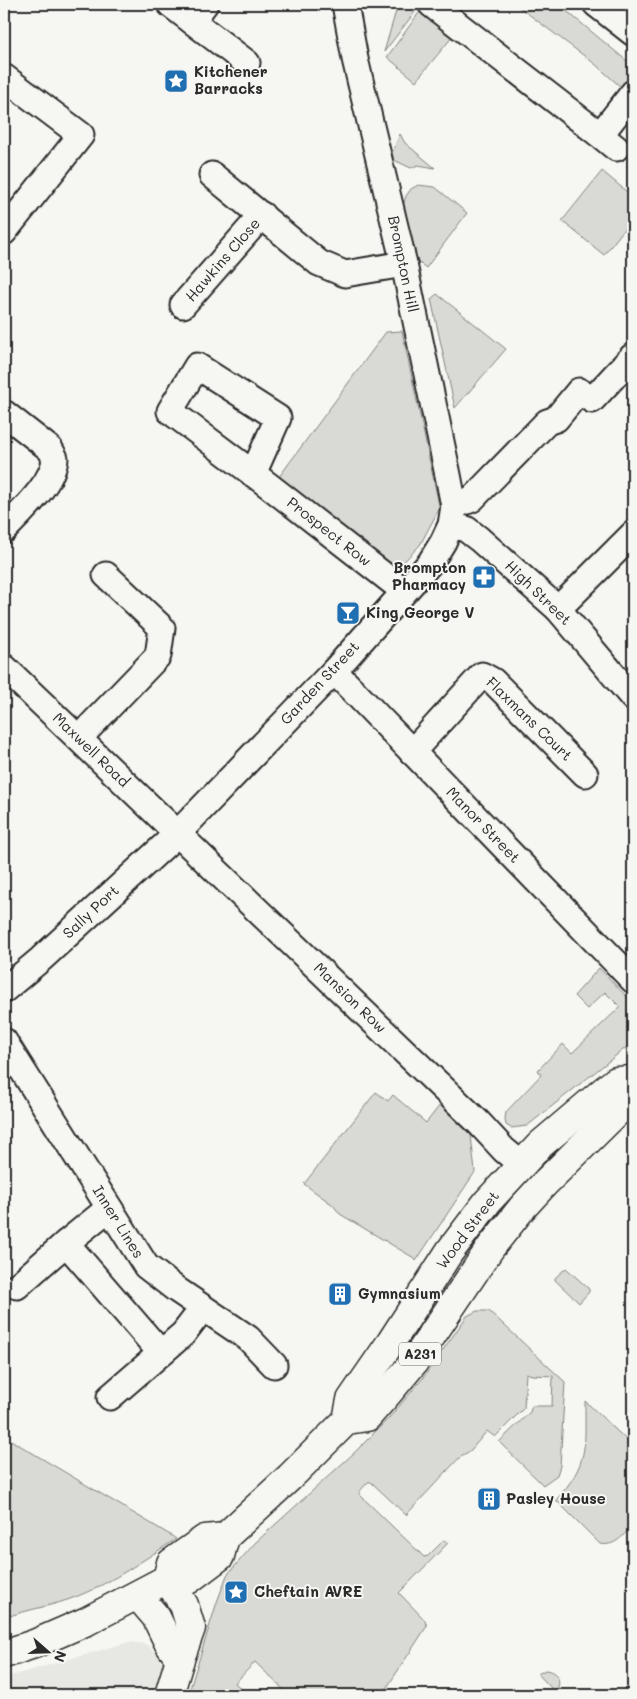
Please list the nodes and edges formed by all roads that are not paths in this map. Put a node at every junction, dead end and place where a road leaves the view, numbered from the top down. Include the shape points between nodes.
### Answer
1 (170, 4) edge
2 (345, 4) edge
3 (431, 4) edge
4 (596, 4) edge
5 (199, 12) edge
6 (633, 33) edge
7 (247, 63) dead end
8 (4, 77) edge
9 (633, 94) edge
10 (212, 175) dead end
11 (262, 215) junction
12 (4, 232) edge
13 (404, 264) junction
14 (183, 305) dead end
15 (633, 356) edge
16 (4, 412) edge
17 (253, 474) dead end
18 (452, 516) junction
19 (4, 530) edge
20 (633, 534) edge
21 (106, 575) dead end
22 (404, 591) junction
23 (558, 609) junction
24 (4, 667) edge
25 (334, 671) junction
26 (633, 698) edge
27 (79, 738) junction
28 (412, 752) junction
29 (585, 774) dead end
30 (178, 833) junction
31 (633, 980) edge
32 (4, 990) edge
33 (4, 1041) edge
34 (633, 1080) edge
35 (633, 1084) edge
36 (522, 1164) junction
37 (544, 1184) junction
38 (109, 1208) junction
39 (66, 1243) junction
40 (450, 1251) junction
41 (476, 1267) junction
42 (17, 1286) dead end
43 (204, 1308) junction
44 (161, 1353) junction
45 (274, 1365) dead end
46 (110, 1397) dead end
47 (347, 1420) junction
48 (167, 1579) junction
49 (138, 1596) junction
50 (4, 1654) edge
51 (180, 1659) junction
52 (169, 1695) edge

1 - 5 street
2 - 13 street, Brompton Hill
3 - 9 street via 608,141
4 - 6 street
5 - 7 street
8 - 12 street via 81,135
10 - 11 street, Hawkins Close
11 - 13 street, Hawkins Close via 319,264 345,274
11 - 14 street, Hawkins Close
13 - 18 street, Brompton Hill
15 - 18 street via 592,400 579,391 556,419 547,422
16 - 19 street via 50,450 55,458 46,483
17 - 22 street, Prospect Row
18 - 22 street, Garden Street via 443,542 430,563
18 - 23 street, High Street
20 - 23 street
21 - 27 street via 162,628 158,656
22 - 25 street, Garden Street
23 - 26 street, High Street
24 - 27 street, Maxwell Road
25 - 28 street, Manor Street
25 - 30 street, Garden Street
27 - 30 street, Maxwell Road
28 - 29 street, Flaxmans Court via 482,675 492,681
28 - 31 street, Manor Street
30 - 32 street, Sally Port
30 - 36 street, Mansion Row
33 - 38 street, Inner Lines
34 - 36 main road, Wood Street / A231 via 616,1081
35 - 37 main road, Wood Street / A231 via 622,1106
36 - 37 main road
36 - 40 main road, Wood Street / A231 via 488,1201
37 - 41 main road, Wood Street / A231
38 - 39 street
38 - 43 street, Inner Lines via 146,1266
39 - 42 street
39 - 44 street
40 - 41 main road
40 - 47 main road, Wood Street / A231 via 351,1400
41 - 47 main road, Wood Street / A231 via 414,1362 388,1393 367,1417
43 - 44 street via 183,1334
43 - 45 street, Inner Lines via 248,1338
44 - 46 street
47 - 48 main road, Wood Street / A231 via 225,1537 205,1539 171,1563
48 - 49 main road
48 - 51 main road via 184,1605 191,1628
49 - 50 main road via 81,1624
49 - 51 main road via 156,1617 168,1644
51 - 52 main road

